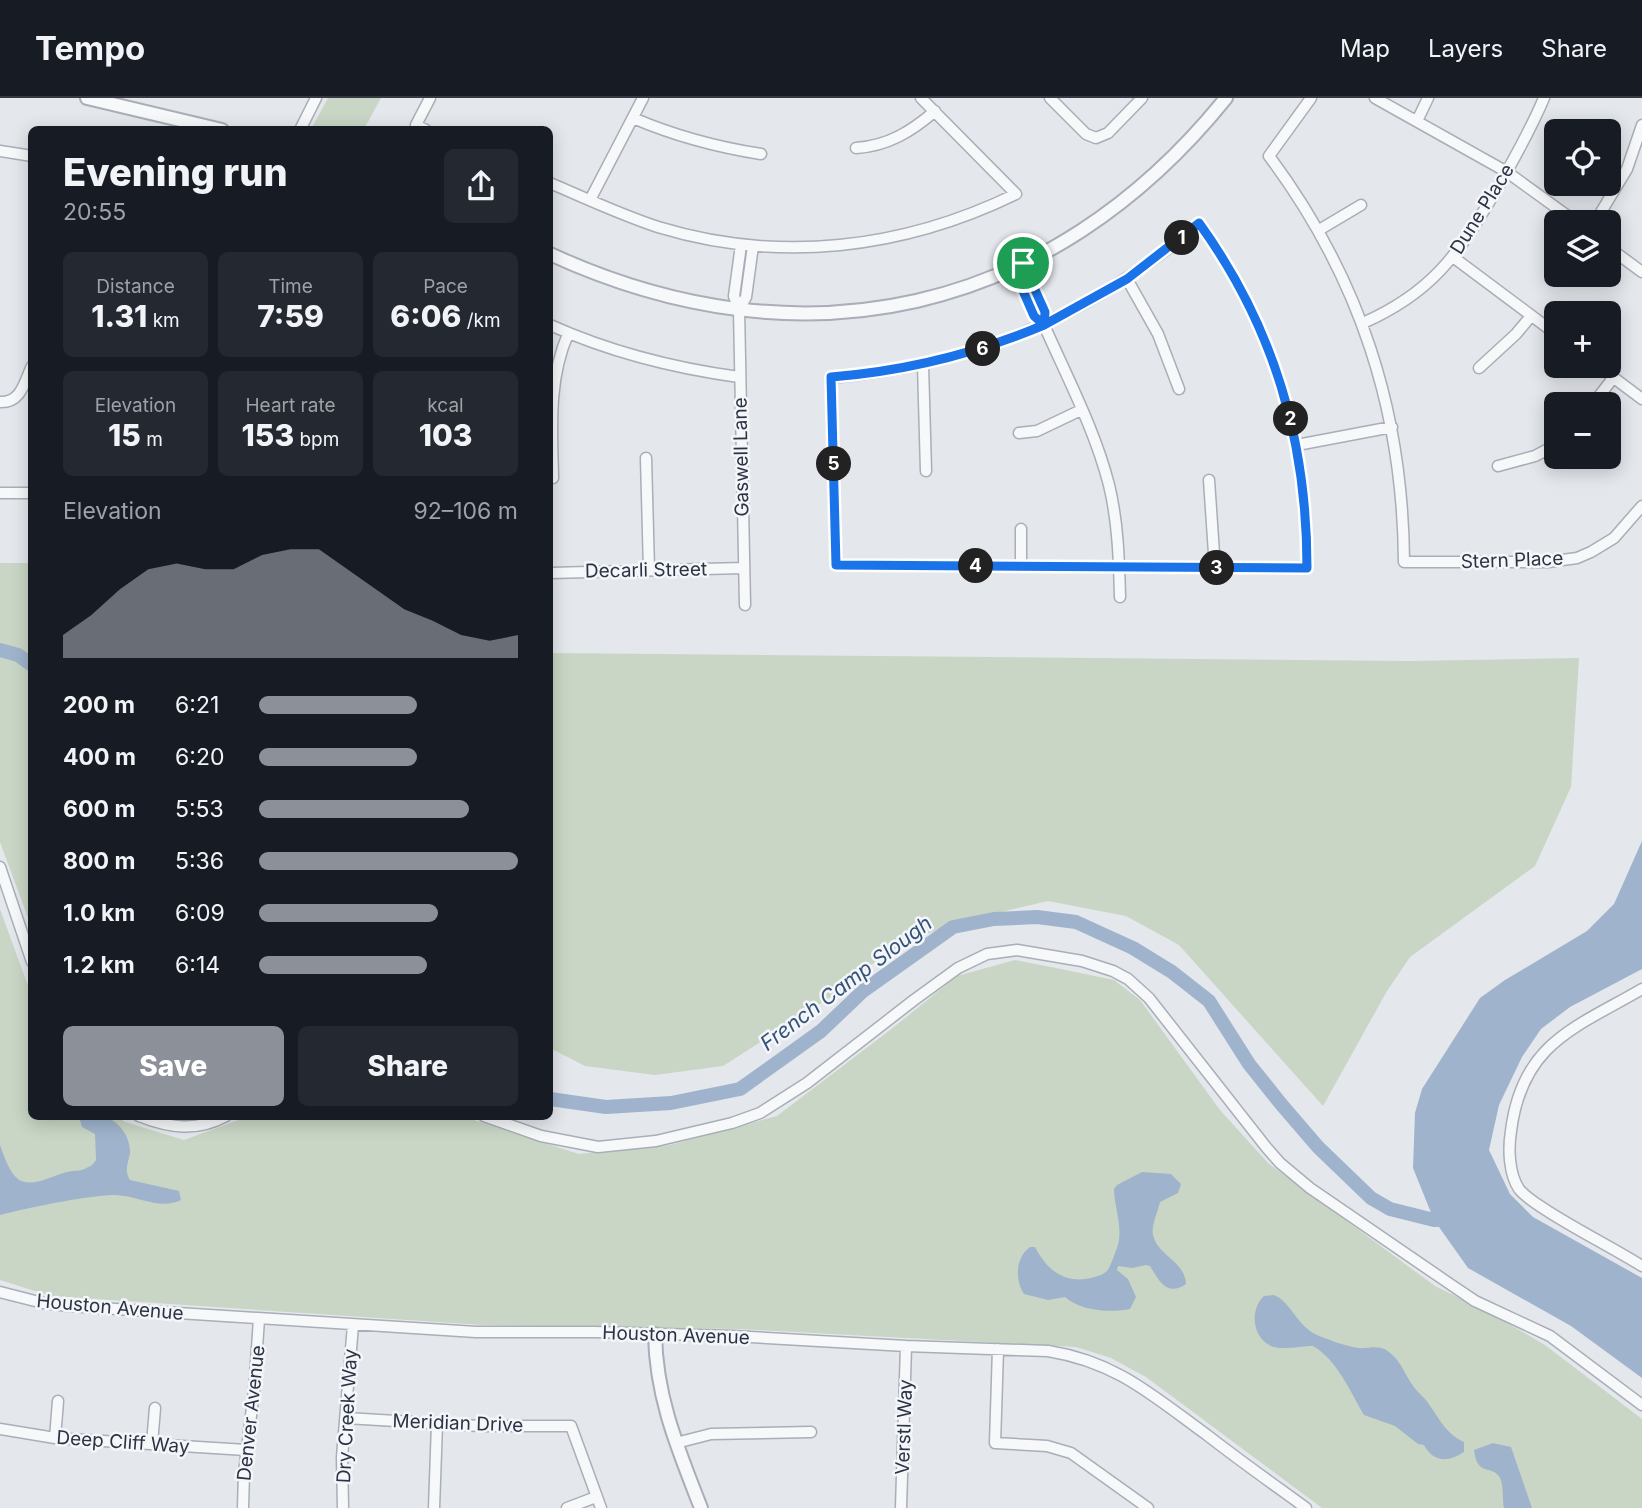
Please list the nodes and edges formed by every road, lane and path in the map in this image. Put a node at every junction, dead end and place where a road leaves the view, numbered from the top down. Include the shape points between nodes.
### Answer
1 (87, 98) edge
2 (316, 98) edge
3 (430, 98) edge
4 (643, 98) edge
5 (921, 98) edge
6 (1050, 98) edge
7 (1142, 98) edge
8 (1226, 98) edge
9 (1311, 98) edge
10 (1375, 98) edge
11 (1428, 98) edge
12 (1544, 98) edge
13 (935, 111) junction
14 (633, 118) junction
15 (1417, 121) junction
16 (1642, 125) edge
17 (205, 126) edge
18 (302, 126) edge
19 (418, 126) edge
20 (856, 148) dead end
21 (0, 151) edge
22 (761, 154) dead end
23 (28, 155) edge
24 (1507, 172) junction
25 (553, 184) edge
26 (590, 200) junction
27 (1362, 205) dead end
28 (1559, 210) edge
29 (1602, 210) edge
30 (1319, 230) junction
31 (741, 245) junction
32 (753, 246) junction
33 (553, 255) edge
34 (1453, 257) junction
35 (1621, 257) edge
36 (1018, 266) junction
37 (1642, 272) edge
38 (1127, 279) junction
39 (738, 310) junction
40 (1531, 316) junction
41 (1363, 323) junction
42 (1044, 325) junction
43 (1544, 325) edge
44 (553, 327) edge
45 (568, 334) junction
46 (923, 365) junction
47 (1479, 368) dead end
48 (28, 373) edge
49 (739, 377) junction
50 (1614, 378) edge
51 (1179, 389) dead end
52 (1642, 399) edge
53 (0, 402) edge
54 (1082, 410) junction
55 (1392, 427) junction
56 (1019, 433) dead end
57 (1297, 445) junction
58 (1544, 451) edge
59 (646, 458) dead end
60 (1498, 466) dead end
61 (926, 471) dead end
62 (553, 478) dead end
63 (1209, 480) dead end
64 (0, 493) edge
65 (28, 493) edge
66 (1642, 506) edge
67 (1021, 529) dead end
68 (1021, 566) junction
69 (1119, 567) junction
70 (743, 568) junction
71 (1215, 568) junction
72 (649, 570) junction
73 (553, 573) edge
74 (1120, 597) dead end
75 (745, 605) dead end
76 (0, 867) edge
77 (28, 950) edge
78 (1642, 989) edge
79 (149, 1120) edge
80 (218, 1120) edge
81 (495, 1120) edge
82 (1642, 1266) edge
83 (1, 1296) edge
84 (259, 1319) junction
85 (353, 1325) junction
86 (654, 1334) junction
87 (906, 1346) junction
88 (998, 1349) junction
89 (58, 1401) dead end
90 (1642, 1405) edge
91 (155, 1408) dead end
92 (345, 1418) junction
93 (437, 1424) junction
94 (0, 1429) edge
95 (810, 1432) dead end
96 (55, 1438) junction
97 (676, 1443) junction
98 (152, 1444) junction
99 (246, 1450) junction
100 (596, 1497) junction
101 (243, 1508) edge
102 (343, 1508) edge
103 (434, 1508) edge
104 (567, 1508) edge
105 (601, 1508) edge
106 (701, 1508) edge
107 (901, 1508) edge
108 (1148, 1508) edge
109 (1306, 1508) edge

1 - 17 street
2 - 18 street
3 - 19 street
4 - 14 street
5 - 13 street
6 - 7 street via 1086,134 1096,138 1108,133
8 - 36 street via 1169,162 1120,205
9 - 30 street via 1269,156
10 - 15 street
11 - 15 street
12 - 24 street, Dune Place
13 - 20 street via 891,141
13 - 32 street via 1016,194 939,227 885,240 829,247
14 - 22 street via 692,140
14 - 26 street
15 - 24 street
16 - 29 street via 1627,169
21 - 23 street
24 - 28 street
24 - 34 street, Dune Place
25 - 26 street
26 - 31 street via 660,227
27 - 30 street
30 - 41 street
31 - 32 street
31 - 39 street, Gaswell Lane via 734,296
32 - 39 street, Gaswell Lane via 746,297
33 - 39 street via 653,294
34 - 40 street
34 - 41 street, Dune Place via 1417,293
35 - 37 street
36 - 39 street via 940,295 876,308 793,314
36 - 42 street via 1034,316
38 - 42 street
38 - 51 street via 1158,334
38 - 57 street via 1199,223 1238,283 1263,335
39 - 49 street, Gaswell Lane
40 - 43 street
40 - 47 street
41 - 55 street
42 - 46 street via 989,347
42 - 54 street
44 - 45 street
45 - 49 street via 653,362
45 - 62 street via 553,382
46 - 61 street
46 - 68 street via 831,377 836,565
48 - 53 street via 13,401
49 - 70 street, Gaswell Lane
50 - 52 street
54 - 56 street via 1037,431
54 - 69 street via 1109,485
55 - 57 street
55 - 66 street, Stern Place via 1404,562 1577,558 1614,538
57 - 71 street via 1306,504 1307,568
58 - 60 street
59 - 72 street
63 - 71 street
64 - 65 street
67 - 68 street
68 - 69 street
69 - 71 street
69 - 74 street
70 - 72 street, Decarli Street
70 - 75 street, Gaswell Lane
72 - 73 street, Decarli Street
76 - 77 street
78 - 82 street via 1548,1046 1530,1069 1517,1100 1510,1158 1518,1188 1532,1200
79 - 80 street via 181,1128
81 - 90 street via 541,1136 598,1147 711,1129 752,1117 777,1103 958,968 978,958 1017,950 1083,961 1114,971 1143,993 1266,1147 1311,1188 1475,1301 1550,1336
83 - 84 street, Houston Avenue via 69,1306
84 - 85 street, Houston Avenue
84 - 99 street, Denver Avenue
85 - 86 street, Houston Avenue
85 - 92 street, Dry Creek Way
86 - 87 street, Houston Avenue
86 - 97 street via 660,1393
87 - 88 street, Houston Avenue
87 - 107 street, Verstl Way
88 - 108 street via 995,1443 1047,1446 1072,1453
88 - 109 street, Houston Avenue via 1069,1354 1122,1374
89 - 96 street
91 - 98 street
92 - 93 street, Meridian Drive
92 - 102 street, Dry Creek Way
93 - 100 street, Meridian Drive via 571,1426
93 - 103 street
94 - 96 street, Deep Cliff Way
95 - 97 street via 711,1434
96 - 98 street, Deep Cliff Way
97 - 106 street
98 - 99 street, Deep Cliff Way
99 - 101 street, Denver Avenue
100 - 104 street
100 - 105 street

